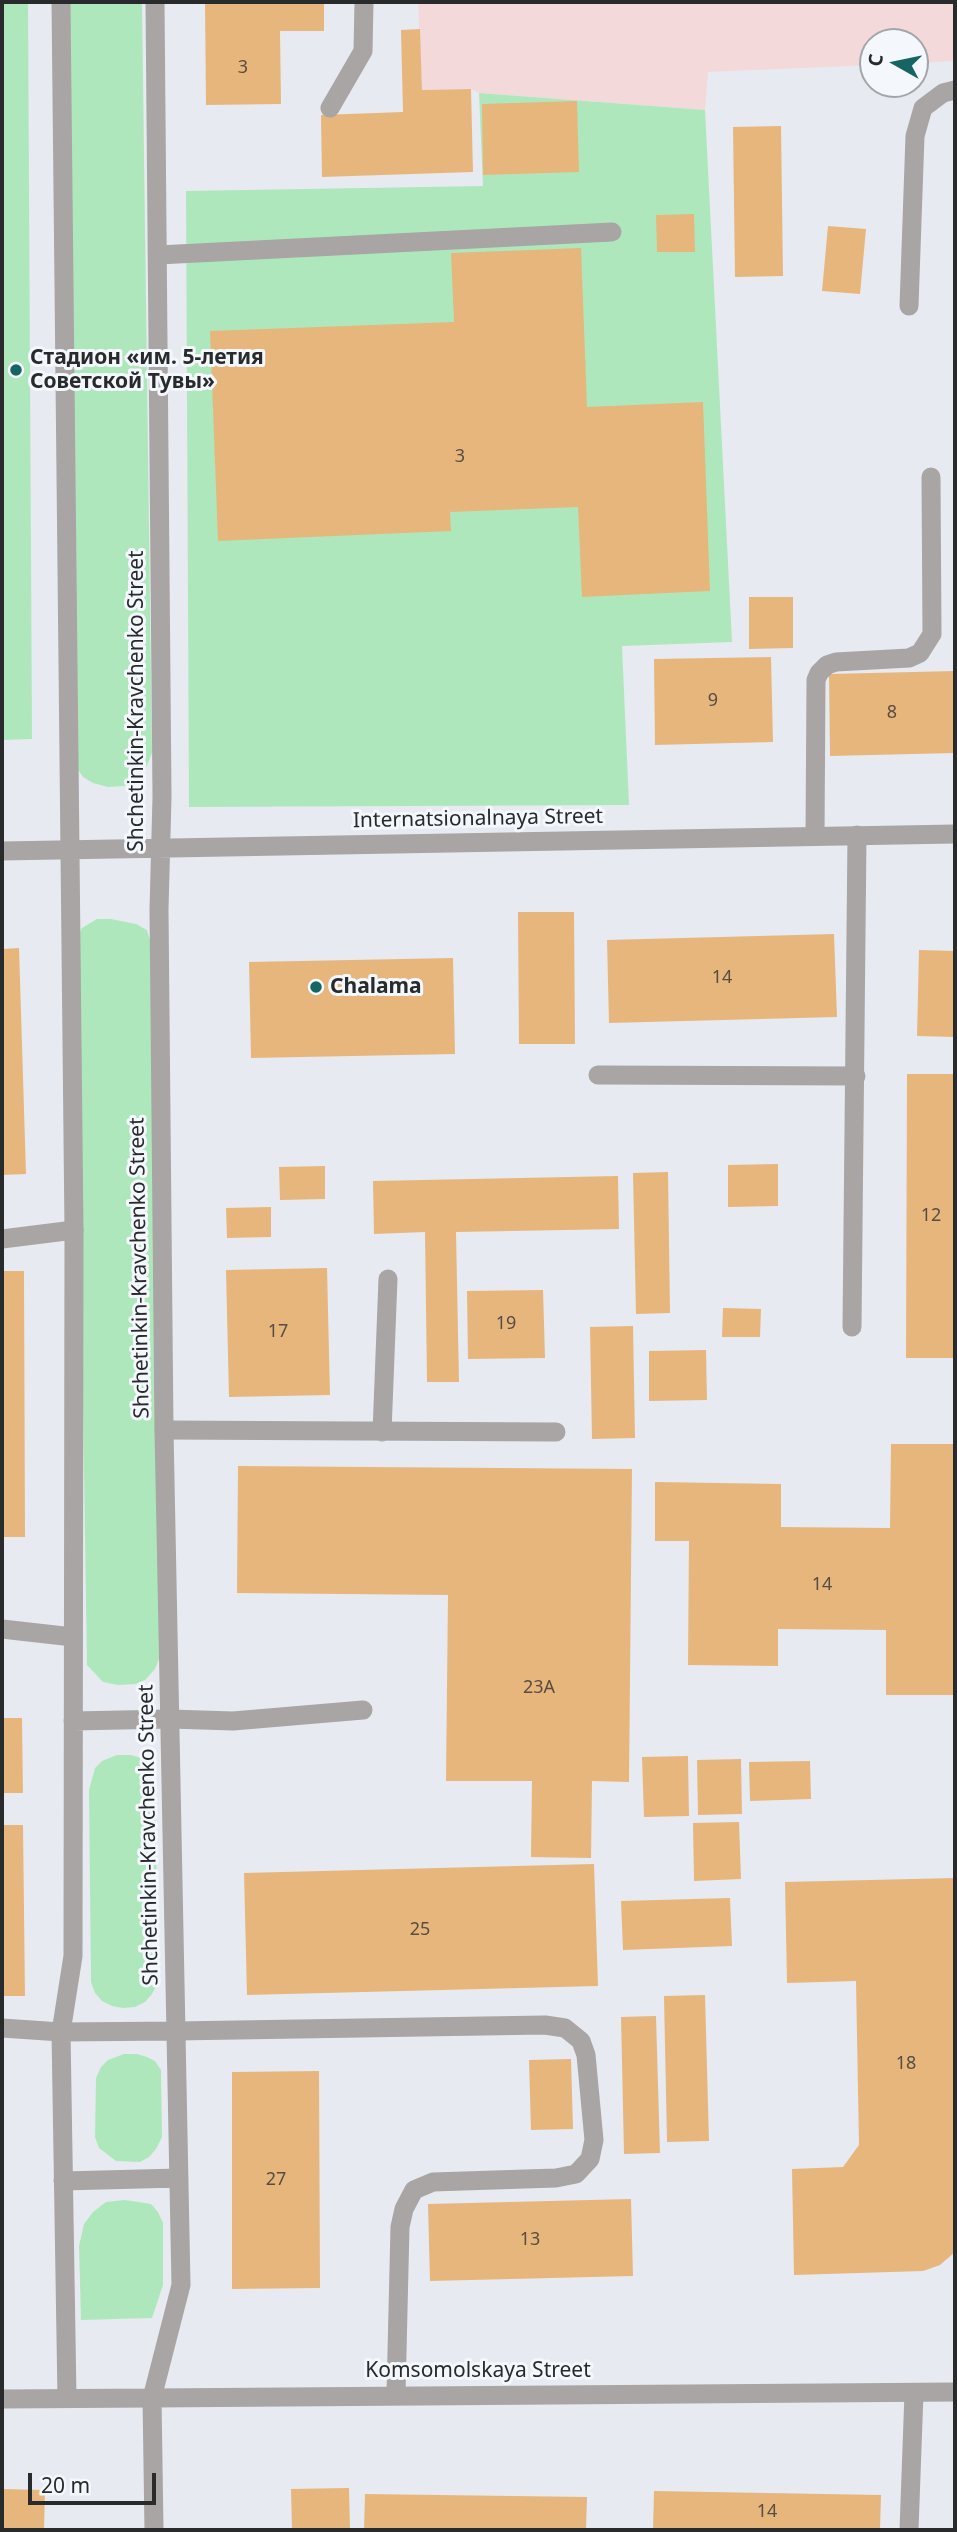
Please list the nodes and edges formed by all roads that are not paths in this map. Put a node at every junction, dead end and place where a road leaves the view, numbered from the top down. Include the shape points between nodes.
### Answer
1 (61, 2) edge
2 (155, 2) edge
3 (363, 2) edge
4 (955, 89) edge
5 (330, 108) dead end
6 (612, 232) dead end
7 (158, 255) junction
8 (909, 306) dead end
9 (931, 477) dead end
10 (955, 834) edge
11 (857, 835) junction
12 (815, 836) junction
13 (159, 848) junction
14 (70, 850) junction
15 (2, 851) edge
16 (598, 1075) dead end
17 (856, 1076) junction
18 (74, 1230) junction
19 (2, 1239) edge
20 (388, 1279) dead end
21 (852, 1327) dead end
22 (164, 1430) junction
23 (382, 1432) junction
24 (556, 1432) dead end
25 (2, 1629) edge
26 (73, 1637) junction
27 (363, 1710) dead end
28 (170, 1719) junction
29 (73, 1721) junction
30 (2, 2028) edge
31 (61, 2032) junction
32 (176, 2032) junction
33 (179, 2178) junction
34 (64, 2181) junction
35 (955, 2392) edge
36 (914, 2393) junction
37 (396, 2394) junction
38 (67, 2398) junction
39 (152, 2398) junction
40 (2, 2399) edge
41 (154, 2530) edge
42 (909, 2530) edge

1 - 14 street
2 - 7 street, Shchetinkin-Kravchenko Street
3 - 5 street via 363,51
4 - 8 street via 923,108 915,136
6 - 7 street
7 - 13 street, Shchetinkin-Kravchenko Street
9 - 12 street via 932,634 920,653 909,658 836,662 819,673
10 - 11 street, Internatsionalnaya Street
11 - 12 street, Internatsionalnaya Street
11 - 17 street
12 - 13 street, Internatsionalnaya Street
13 - 14 street, Internatsionalnaya Street
13 - 22 street, Shchetinkin-Kravchenko Street
14 - 15 street, Internatsionalnaya Street
14 - 18 street
16 - 17 street
17 - 21 street
18 - 19 street
18 - 26 street
20 - 23 street
22 - 23 street
22 - 28 street, Shchetinkin-Kravchenko Street
23 - 24 street
25 - 26 street
26 - 29 street
27 - 28 street via 233,1721
28 - 29 street
28 - 32 street, Shchetinkin-Kravchenko Street
29 - 31 street via 73,1956
30 - 31 street
31 - 32 street
31 - 34 street
32 - 33 street, Shchetinkin-Kravchenko Street
32 - 37 street via 545,2025 565,2028 581,2041 594,2140 590,2159 576,2174 433,2182 414,2190 404,2209
33 - 34 street
33 - 39 street, Shchetinkin-Kravchenko Street via 181,2285
34 - 38 street
35 - 36 street, Komsomolskaya Street
36 - 37 street, Komsomolskaya Street
36 - 42 street
37 - 39 street, Komsomolskaya Street
38 - 39 street, Komsomolskaya Street
38 - 40 street, Komsomolskaya Street
39 - 41 street, Shchetinkin-Kravchenko Street

